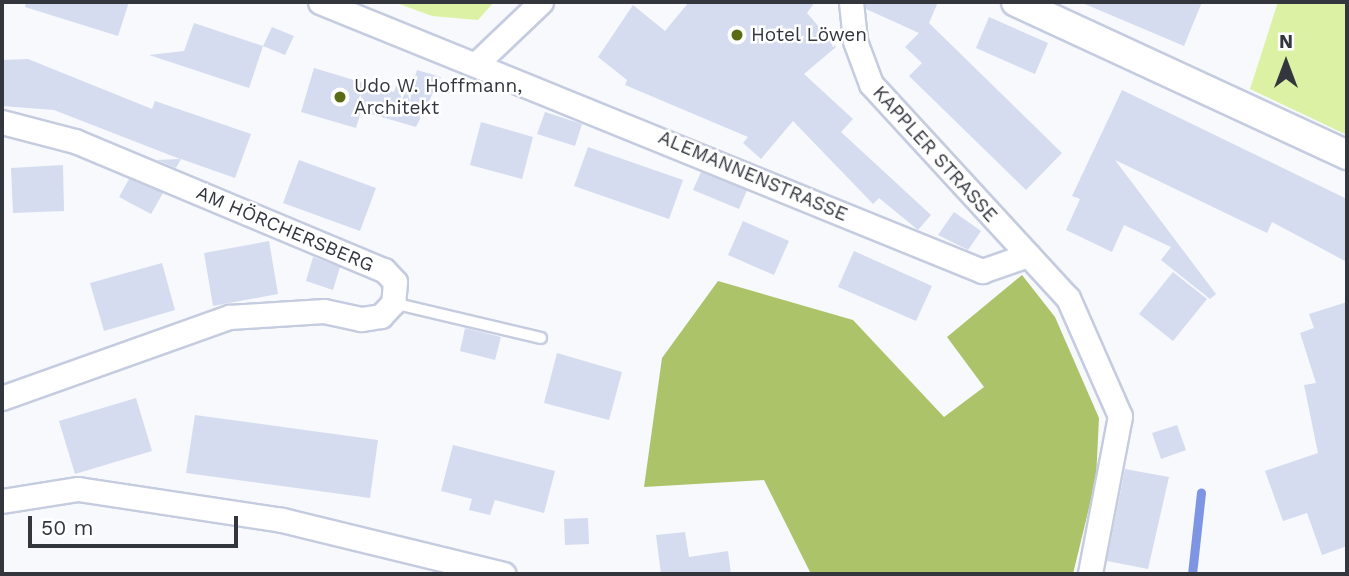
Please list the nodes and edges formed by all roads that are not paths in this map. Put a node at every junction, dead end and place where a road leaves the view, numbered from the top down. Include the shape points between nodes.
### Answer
1 (320, 2) edge
2 (541, 2) edge
3 (851, 2) edge
4 (1016, 2) edge
5 (478, 62) junction
6 (2, 122) edge
7 (1347, 155) edge
8 (1028, 255) junction
9 (393, 303) junction
10 (541, 338) dead end
11 (2, 398) edge
12 (2, 501) edge
13 (504, 574) edge
14 (1090, 574) edge

1 - 5 street, ALEMANNENSTRASSE
2 - 5 street
3 - 8 street, KAPPLER STRASSE via 855,41 871,84
4 - 7 street
5 - 8 street, ALEMANNENSTRASSE via 982,271
6 - 9 street, AM HÖRCHERSBERG via 75,141 384,270 395,282
8 - 14 street, KAPPLER STRASSE via 1068,298 1120,416
9 - 10 lane
9 - 11 street via 380,316 360,319 324,311 229,317
12 - 13 street via 78,489 282,520

